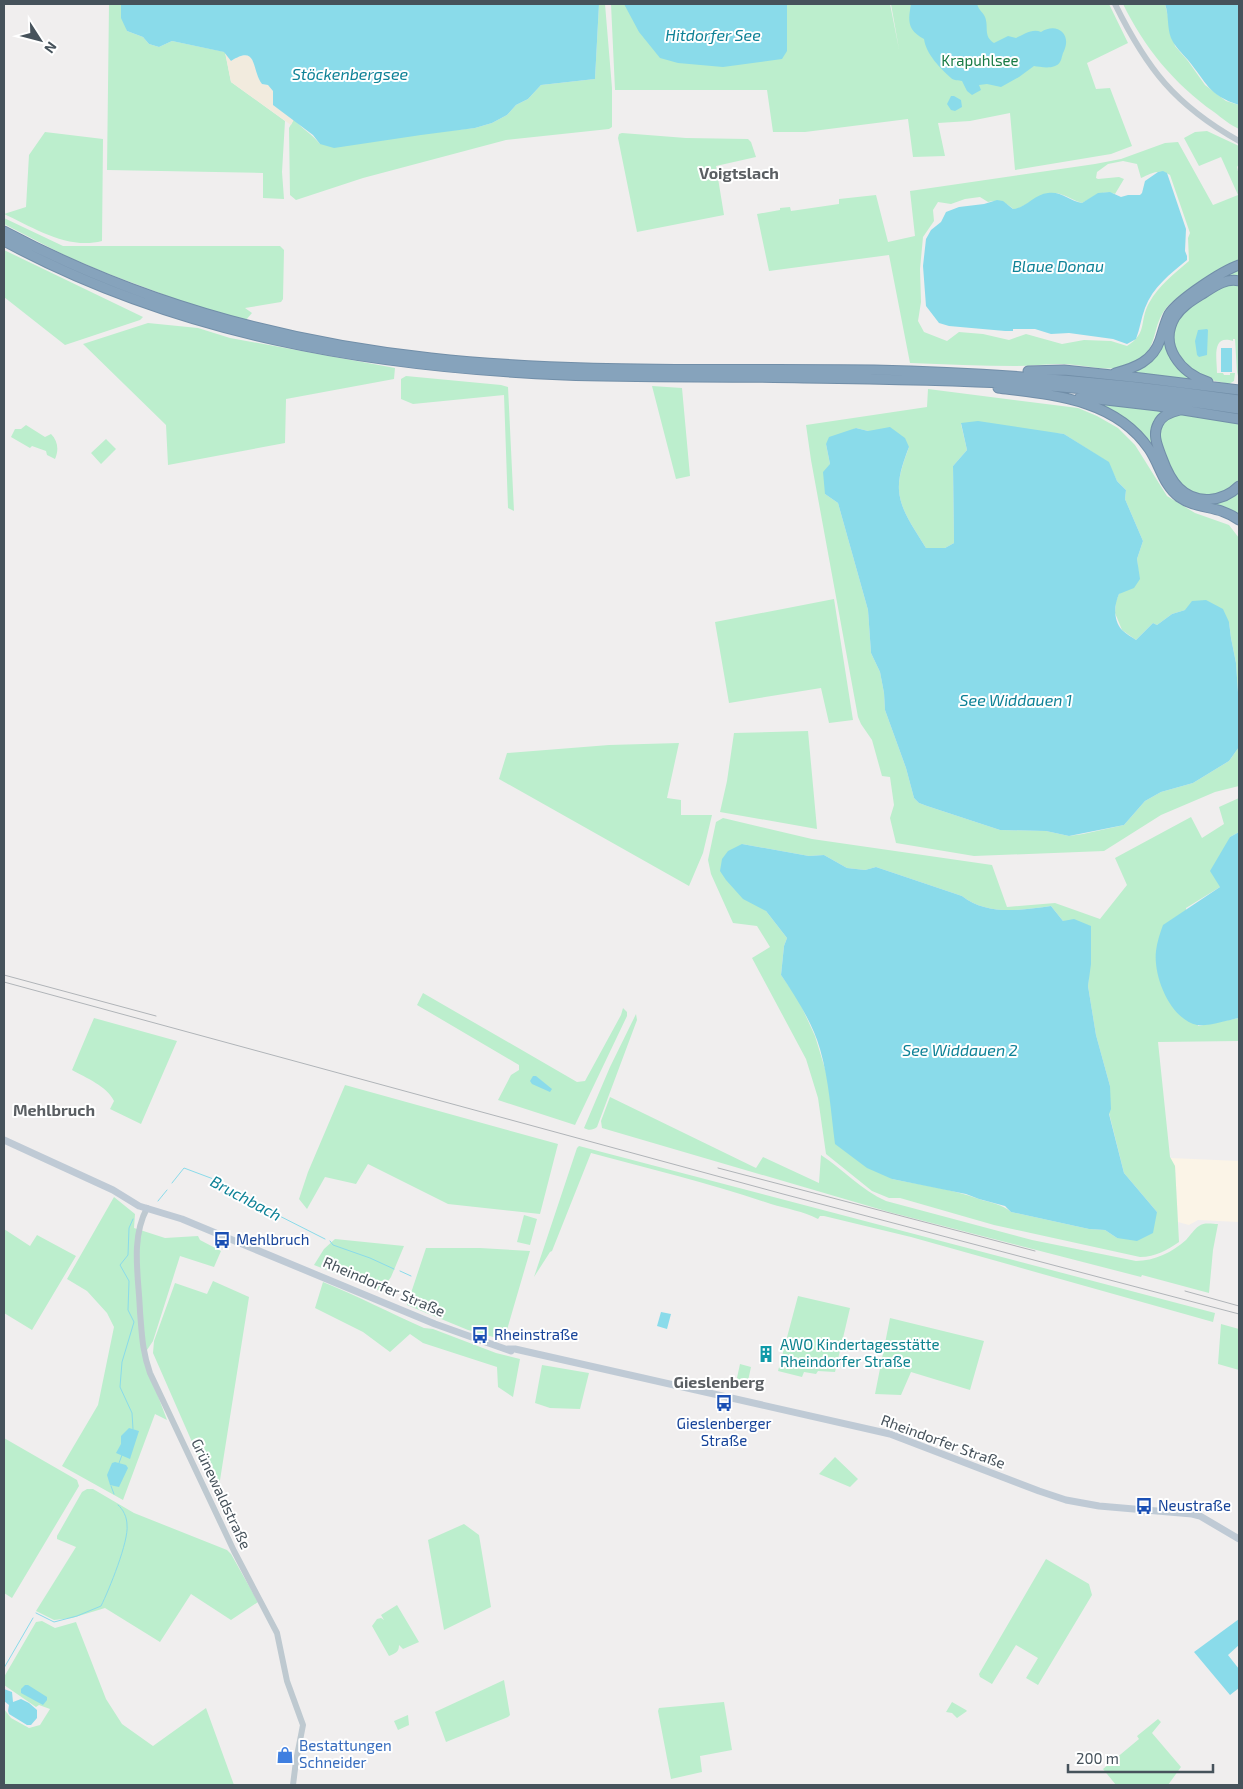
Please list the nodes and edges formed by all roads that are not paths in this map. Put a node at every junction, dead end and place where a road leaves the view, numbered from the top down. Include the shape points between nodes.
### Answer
1 (1115, 4) edge
2 (1239, 141) edge
3 (4, 231) edge
4 (4, 240) edge
5 (1239, 265) edge
6 (1239, 281) edge
7 (1108, 375) junction
8 (923, 376) junction
9 (1235, 389) edge
10 (1057, 396) junction
11 (1239, 400) edge
12 (1182, 409) junction
13 (1239, 409) edge
14 (1239, 419) edge
15 (1239, 486) edge
16 (1239, 520) edge
17 (4, 1140) edge
18 (147, 1208) junction
19 (1239, 1539) edge
20 (294, 1785) edge

1 - 2 street via 1153,70 1190,109
3 - 8 highway via 85,271 165,302 271,332 349,347 442,359 574,367
4 - 8 highway via 84,279 165,310 225,329 355,356 452,368 559,375
5 - 7 highway via 1177,304 1148,359 1140,365
6 - 9 highway via 1228,280 1218,284 1188,303 1175,317 1169,339 1174,357 1188,373
7 - 8 highway via 1064,370 962,369
7 - 9 highway
8 - 10 highway
8 - 11 highway via 1040,377
8 - 13 highway via 1116,392
10 - 12 highway
10 - 16 highway via 1112,414 1130,427 1150,450 1166,482 1179,497 1198,506 1229,513
12 - 14 highway
12 - 15 highway via 1165,415 1156,431 1157,445 1172,480 1186,493 1205,500 1223,498
17 - 18 main road, Rheindorfer Straße
18 - 19 main road, Rheindorfer Straße via 515,1353 890,1434 1066,1500 1192,1514
18 - 20 street, Grünewaldstraße via 141,1220 137,1247 144,1356 234,1551 277,1633 287,1682 303,1724

